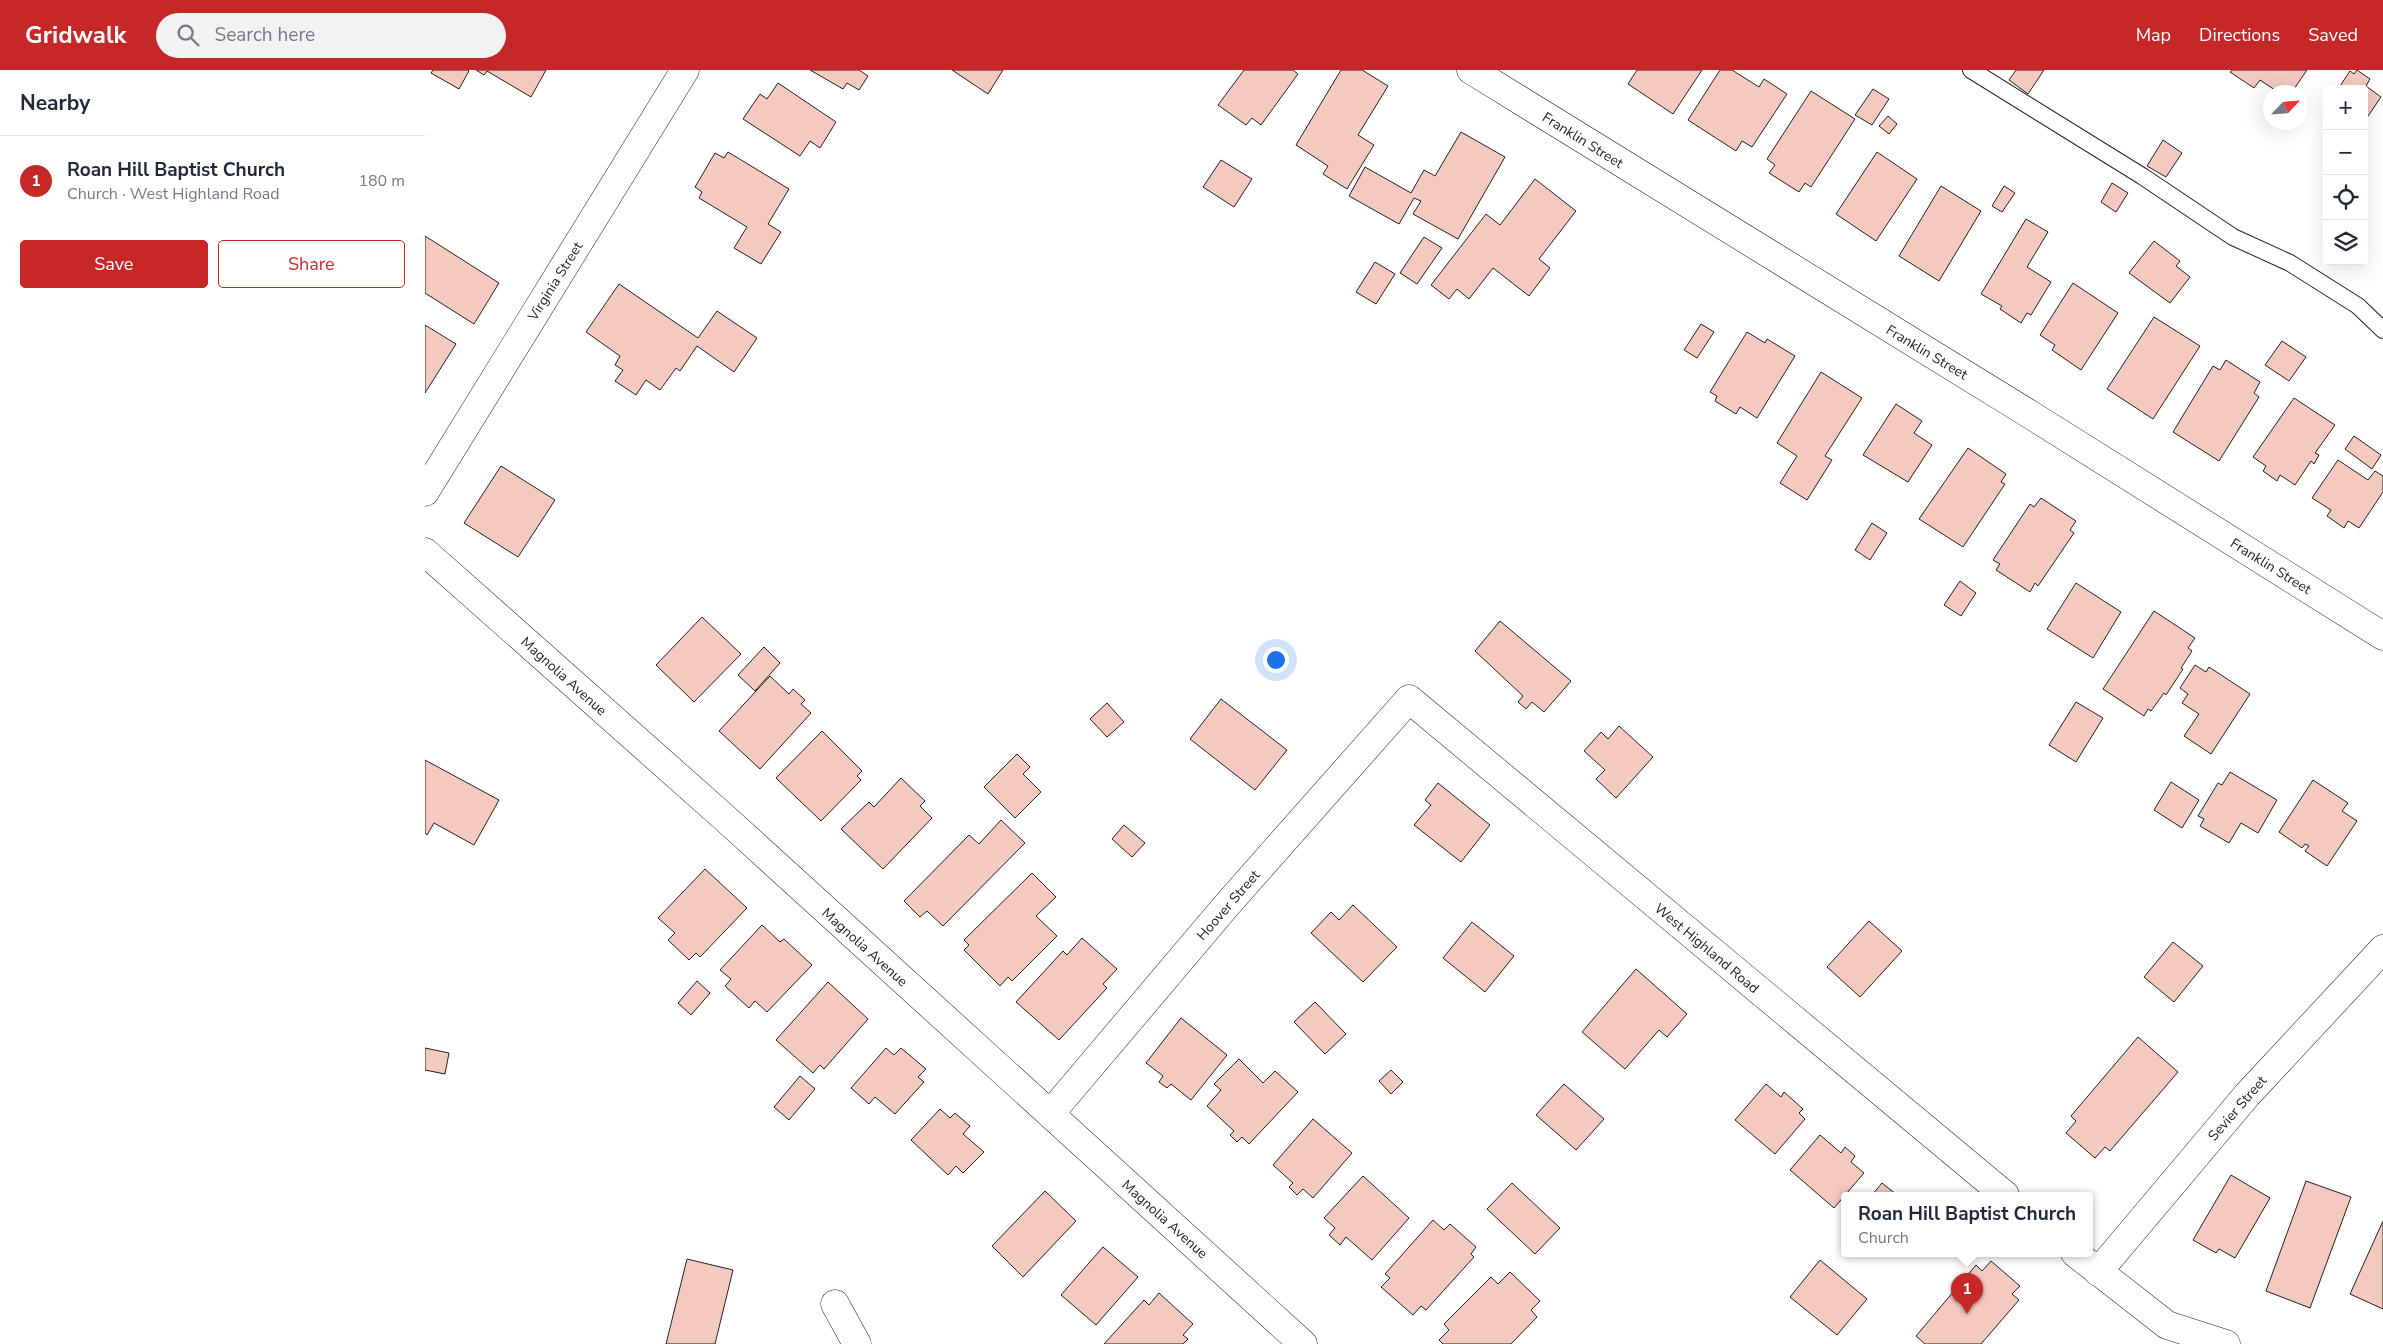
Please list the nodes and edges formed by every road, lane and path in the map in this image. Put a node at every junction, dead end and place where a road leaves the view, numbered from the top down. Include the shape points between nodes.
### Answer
1 (685, 70) edge
2 (1471, 70) edge
3 (1971, 70) edge
4 (2383, 330) edge
5 (425, 492) edge
6 (425, 552) edge
7 (2383, 636) edge
8 (1409, 699) joint
9 (2383, 949) edge
10 (1050, 1114) junction
11 (2001, 1192) edge
12 (2080, 1257) edge
13 (2099, 1272) junction
14 (835, 1304) dead end
15 (857, 1344) edge
16 (1303, 1344) edge
17 (2226, 1344) edge

1 - 5 street, Virginia Street
2 - 7 street, Franklin Street
3 - 4 lane via 2142,176 2233,237 2290,263 2358,306
6 - 10 street, Magnolia Avenue
8 - 10 street, Hoover Street via 1226,906
8 - 11 street, West Highland Road
9 - 13 street, Sevier Street via 2247,1095
10 - 16 street, Magnolia Avenue
12 - 13 street
13 - 17 street via 2167,1325
14 - 15 street

